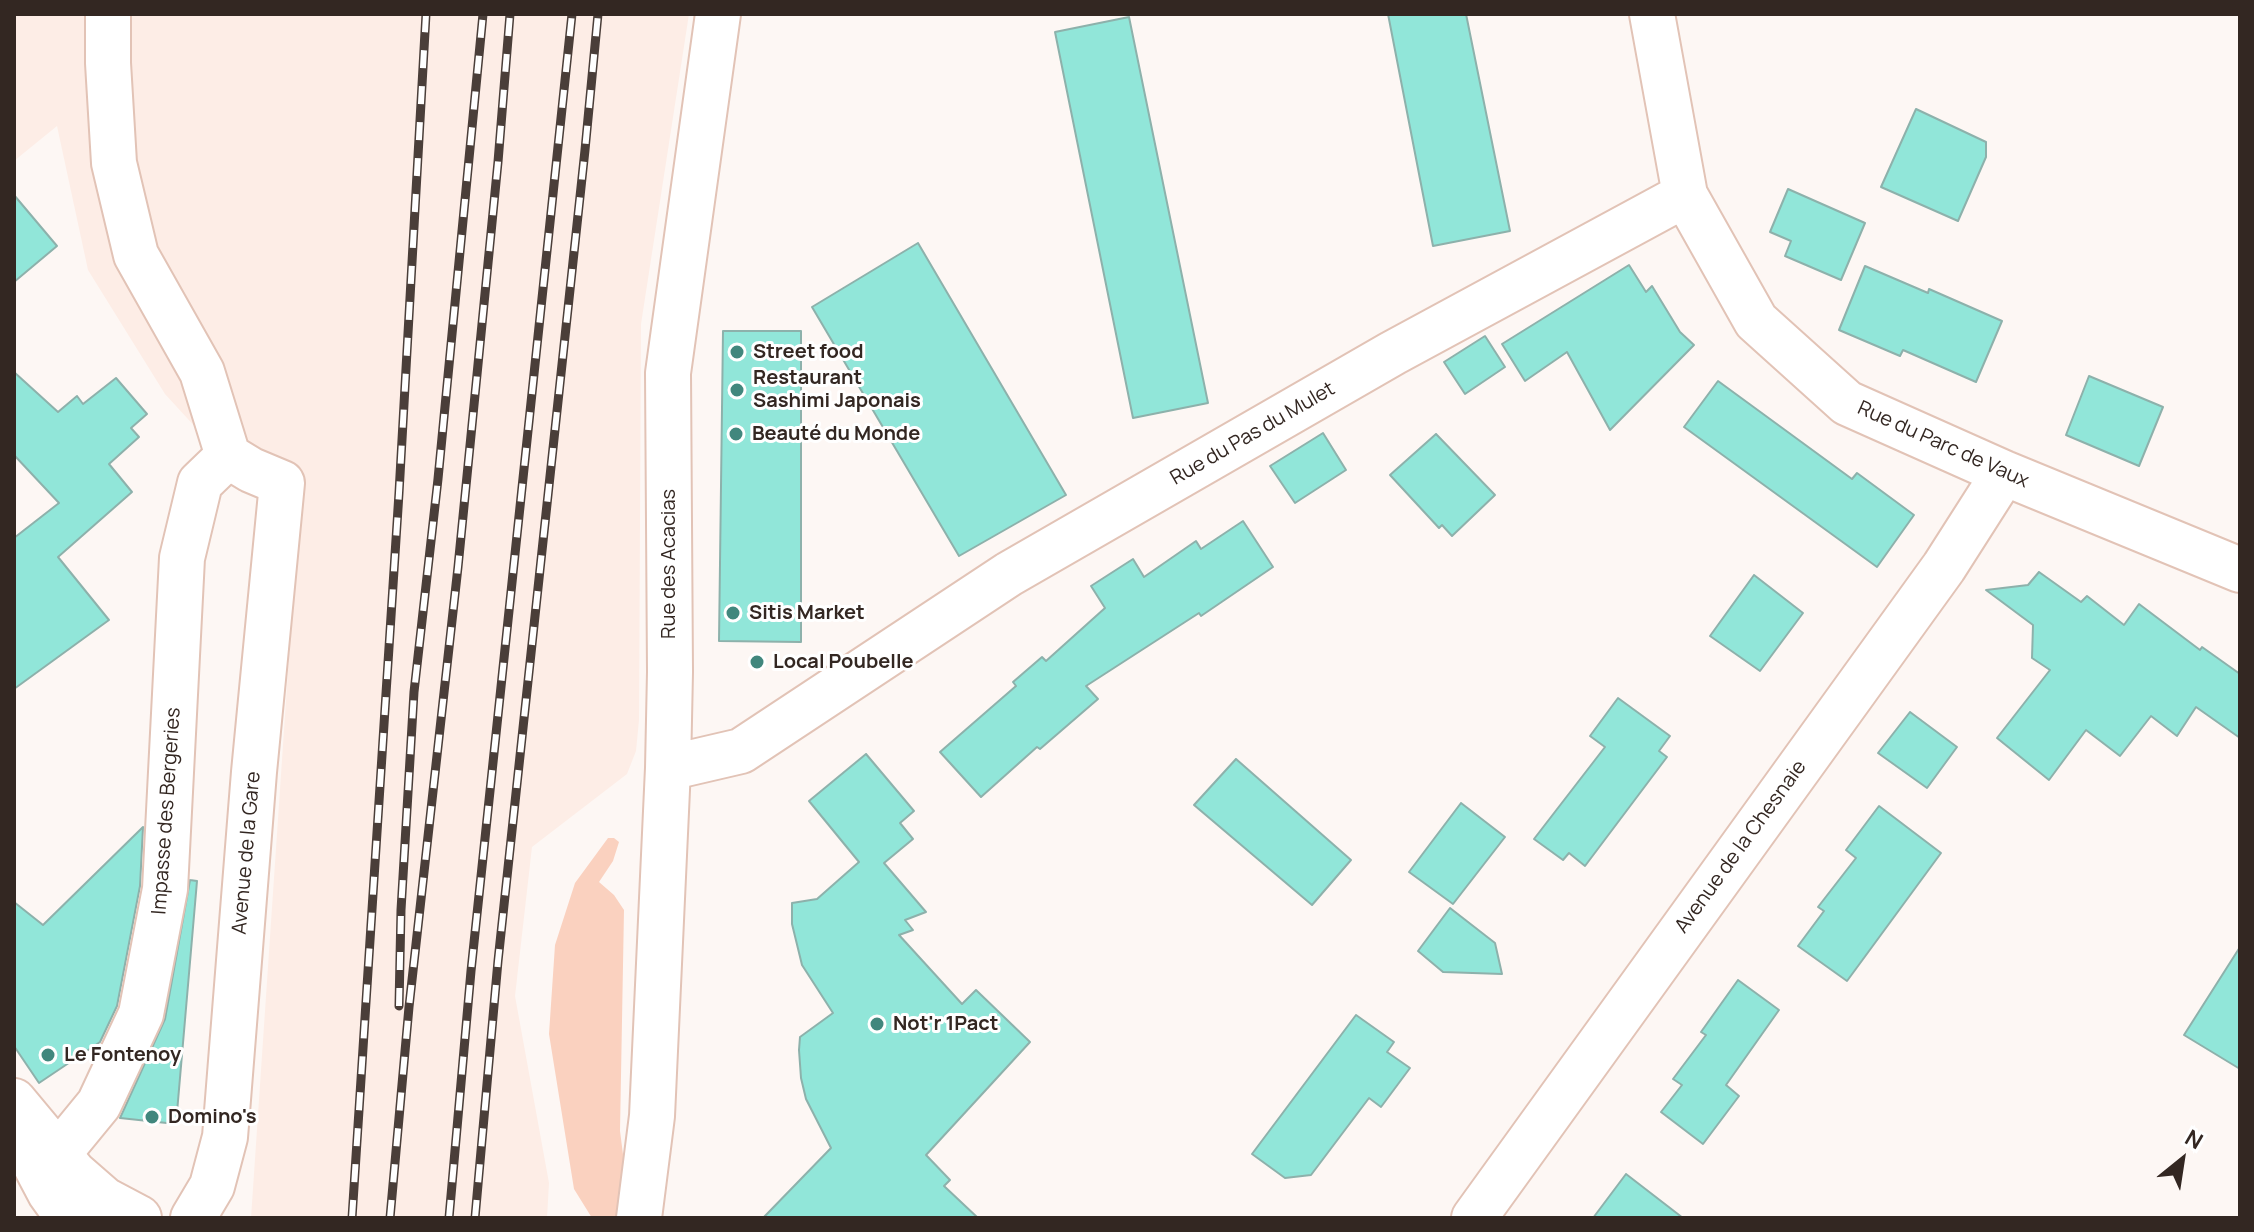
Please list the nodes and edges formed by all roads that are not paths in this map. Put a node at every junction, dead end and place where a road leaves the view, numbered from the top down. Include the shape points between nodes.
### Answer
1 (108, 14) edge
2 (718, 14) edge
3 (1652, 14) edge
4 (1685, 195) junction
5 (228, 456) junction
6 (2004, 473) junction
7 (2240, 570) edge
8 (668, 768) junction
9 (14, 1101) edge
10 (652, 1116) junction
11 (14, 1126) edge
12 (58, 1154) junction
13 (68, 1218) edge
14 (139, 1218) edge
15 (150, 1218) edge
16 (164, 1218) edge
17 (193, 1218) edge
18 (639, 1218) edge
19 (663, 1218) edge
20 (1474, 1218) edge

1 - 5 street via 114,163 136,255 202,372
2 - 8 street, Rue des Acacias via 668,373
3 - 4 street
4 - 6 street, Rue du Parc de Vaux via 1756,321 1847,403
4 - 8 street, Rue du Pas du Mulet via 1393,353 1009,574 741,751
5 - 12 street, Impasse des Bergeries via 200,483 182,558 165,889 141,1014 99,1104
5 - 17 street, Avenue de la Gare via 282,483 225,1137 212,1186
6 - 7 street, Rue du Parc de Vaux
6 - 20 street, Avenue de la Chesnaie via 1944,567
8 - 10 street, Rue des Acacias
9 - 12 street
10 - 18 street, Rue des Acacias
10 - 19 street, Rue des Acacias
11 - 13 street
12 - 14 street via 105,1200
15 - 16 street

